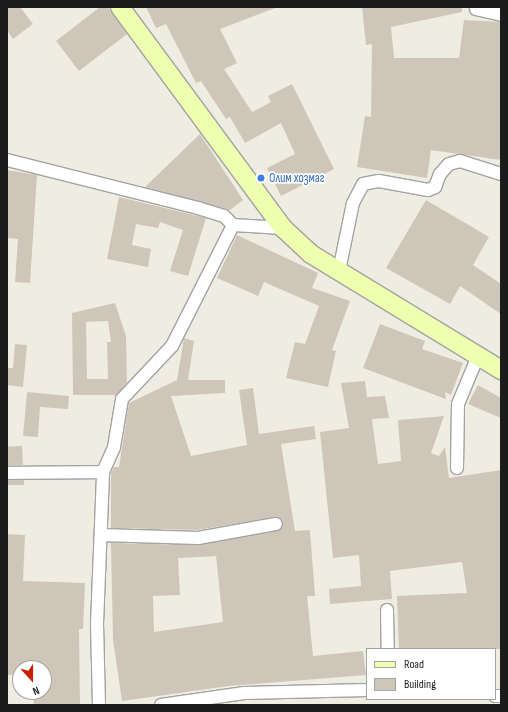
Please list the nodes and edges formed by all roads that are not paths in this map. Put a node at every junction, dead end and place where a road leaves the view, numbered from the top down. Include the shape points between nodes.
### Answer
1 (120, 7) edge
2 (476, 9) dead end
3 (501, 15) edge
4 (7, 160) edge
5 (501, 174) edge
6 (233, 225) junction
7 (283, 228) junction
8 (339, 271) junction
9 (478, 356) junction
10 (501, 370) edge
11 (457, 468) dead end
12 (102, 472) junction
13 (7, 473) edge
14 (276, 524) dead end
15 (101, 535) junction
16 (387, 610) dead end
17 (388, 648) edge
18 (366, 690) edge
19 (99, 705) edge
20 (160, 705) edge

1 - 7 main road
2 - 3 street
4 - 6 street via 198,208 224,216
5 - 8 street via 460,161 449,164 440,174 436,187 428,190 379,181 362,184 353,203
6 - 7 street
6 - 12 street via 172,346 122,399 114,447
7 - 8 main road via 311,254
8 - 9 main road
9 - 10 main road
9 - 11 street via 458,404
12 - 13 street
12 - 15 street
14 - 15 street via 198,538
15 - 19 street via 97,624
16 - 17 street
18 - 20 street via 244,693

